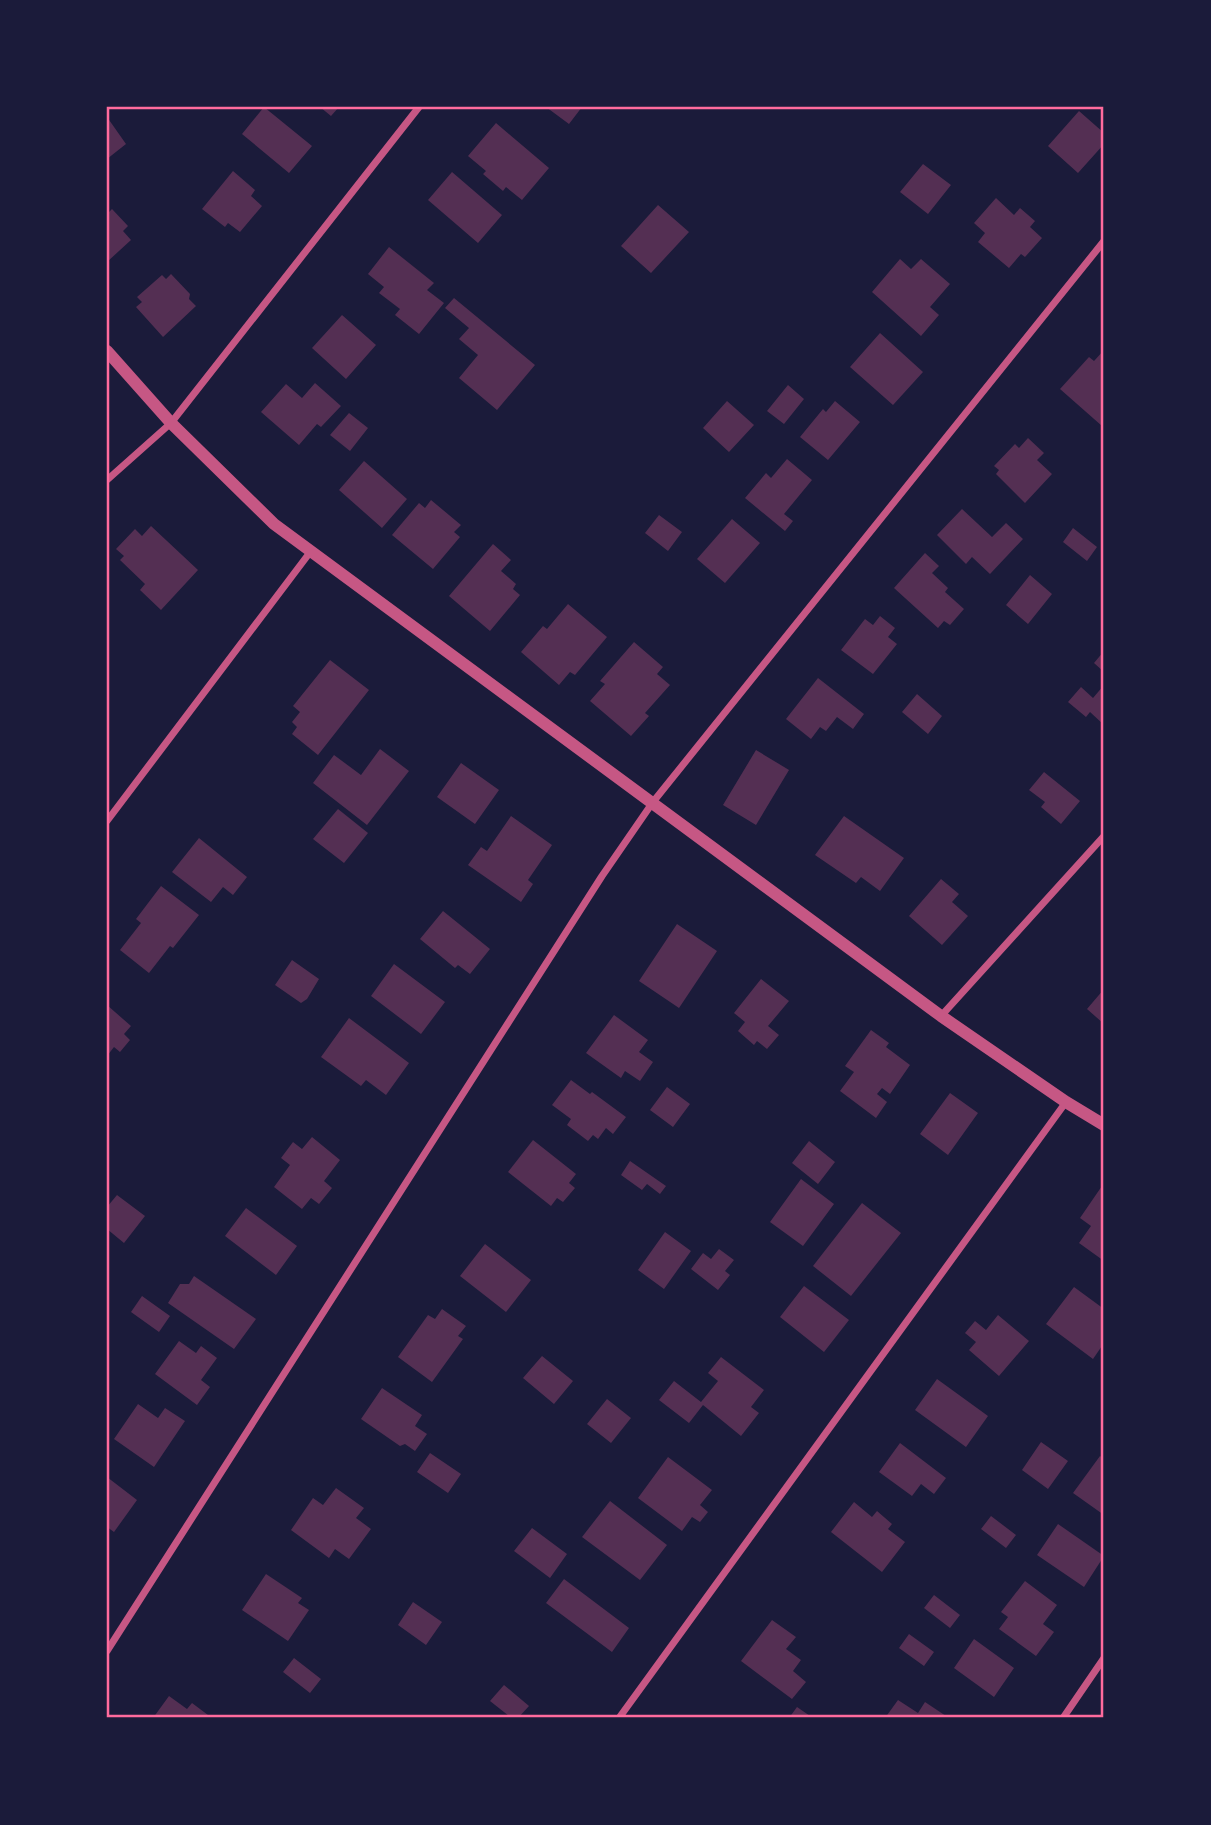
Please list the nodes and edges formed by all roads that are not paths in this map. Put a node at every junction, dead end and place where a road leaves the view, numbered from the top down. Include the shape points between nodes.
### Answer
1 (416, 108) edge
2 (1104, 241) edge
3 (107, 351) edge
4 (171, 423) junction
5 (107, 480) edge
6 (311, 551) junction
7 (653, 802) junction
8 (107, 821) edge
9 (1104, 836) edge
10 (941, 1016) junction
11 (1066, 1102) junction
12 (1104, 1125) edge
13 (107, 1651) edge
14 (1104, 1658) edge
15 (620, 1718) edge
16 (1063, 1718) edge

1 - 4 street
2 - 7 street
3 - 4 street
4 - 5 street
4 - 6 street via 274,524
6 - 7 street
6 - 8 street
7 - 10 street
7 - 13 street
9 - 10 street
10 - 11 street
11 - 12 street
11 - 15 street
14 - 16 street

